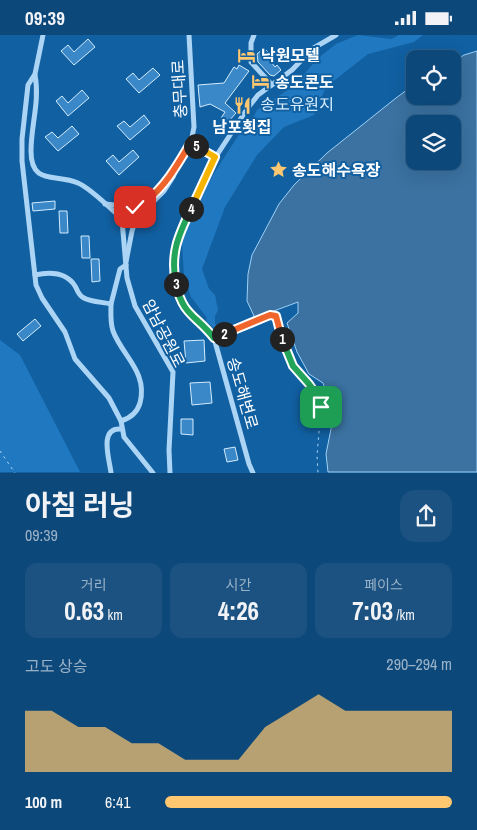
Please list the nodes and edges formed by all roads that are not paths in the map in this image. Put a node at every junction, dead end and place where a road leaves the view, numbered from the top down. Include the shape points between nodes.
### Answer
1 (43, 35) edge
2 (188, 35) edge
3 (254, 35) edge
4 (336, 35) edge
5 (35, 74) junction
6 (272, 85) junction
7 (26, 97) junction
8 (37, 99) junction
9 (191, 142) junction
10 (215, 157) junction
11 (178, 164) junction
12 (105, 203) junction
13 (131, 205) junction
14 (124, 206) junction
15 (121, 218) junction
16 (136, 219) junction
17 (126, 265) junction
18 (35, 275) junction
19 (111, 304) junction
20 (121, 421) junction
21 (122, 429) junction
22 (111, 473) edge
23 (153, 473) edge
24 (170, 473) edge
25 (253, 473) edge

1 - 5 street
2 - 9 street, 충무대로 via 194,127
3 - 6 street via 251,62
4 - 6 street, 송도해변로 via 312,49
5 - 7 street via 28,85
5 - 8 street
6 - 10 street, 송도해변로 via 246,109
7 - 8 street via 34,95
7 - 18 street via 22,161
8 - 12 street via 31,135 34,170 42,176 78,183
9 - 10 street
9 - 11 street
10 - 25 street, 송도해변로 via 177,238 173,255 174,273 179,298 187,312 214,338
11 - 13 street via 153,196
11 - 16 street via 164,191
12 - 14 street
12 - 15 street
13 - 14 street
13 - 16 street via 137,211
14 - 15 street
15 - 16 street via 130,223
15 - 17 street, 암남공원로
16 - 17 street, 암남공원로
17 - 19 street via 120,269
17 - 24 street, 암남공원로 via 135,305 173,372
18 - 19 street via 61,275 74,284 85,299
18 - 20 street via 42,298 65,332 75,359 109,398
19 - 20 street via 112,329 142,385 138,409 130,418
20 - 21 street
21 - 22 street via 113,431 106,445
21 - 23 street via 124,437

